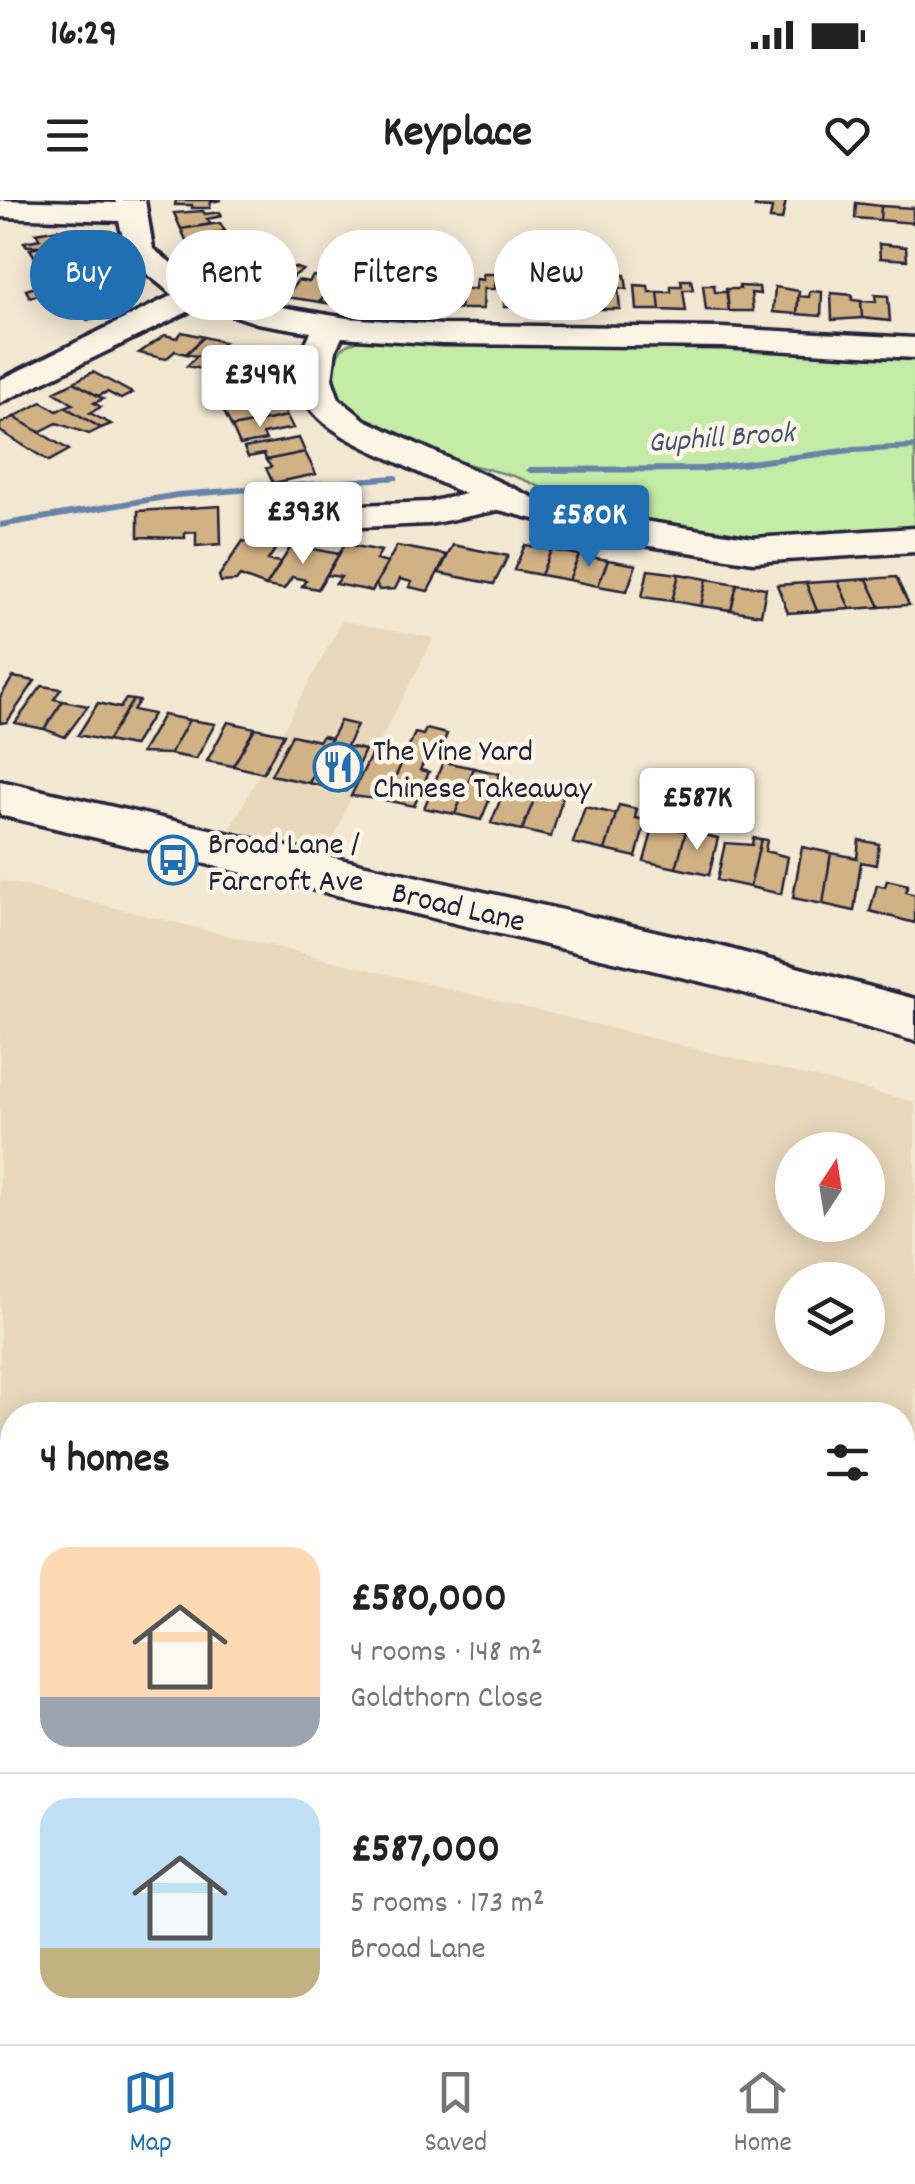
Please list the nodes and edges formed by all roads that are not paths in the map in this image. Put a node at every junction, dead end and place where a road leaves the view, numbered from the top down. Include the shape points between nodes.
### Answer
1 (128, 205) edge
2 (0, 208) edge
3 (166, 273) edge
4 (166, 310) edge
5 (280, 320) edge
6 (329, 329) junction
7 (915, 348) edge
8 (77, 354) junction
9 (0, 362) edge
10 (0, 393) edge
11 (487, 492) junction
12 (292, 519) dead end
13 (915, 540) edge
14 (0, 798) edge
15 (915, 1020) edge

1 - 2 street via 96,214
1 - 3 street via 128,228 149,262
4 - 8 street
5 - 6 street
6 - 7 street
6 - 11 street via 315,378 323,403 352,428
8 - 9 street
8 - 10 street
11 - 12 street via 430,513
11 - 13 street via 624,530 753,550
14 - 15 street, Broad Lane via 701,962

